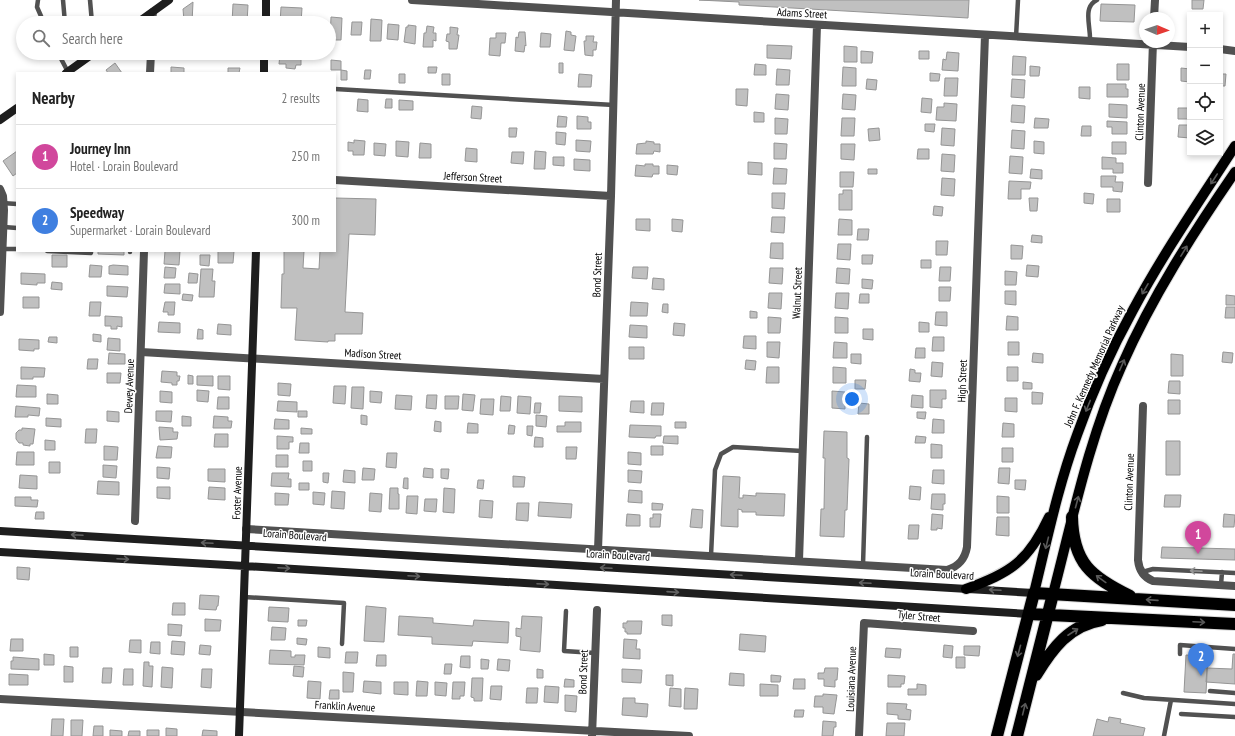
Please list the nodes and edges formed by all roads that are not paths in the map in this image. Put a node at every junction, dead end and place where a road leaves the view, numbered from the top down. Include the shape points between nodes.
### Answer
1 (38, 0) edge
2 (63, 0) edge
3 (90, 0) edge
4 (169, 0) edge
5 (266, 0) edge
6 (412, 0) edge
7 (616, 0) edge
8 (1018, 0) edge
9 (1097, 0) edge
10 (1155, 0) edge
11 (152, 12) junction
12 (616, 12) junction
13 (1154, 12) edge
14 (41, 16) edge
15 (64, 16) edge
16 (91, 16) edge
17 (147, 16) edge
18 (152, 16) edge
19 (266, 16) edge
20 (817, 25) junction
21 (985, 35) junction
22 (1016, 37) junction
23 (1090, 41) junction
24 (1139, 43) edge
25 (1175, 46) edge
26 (1153, 48) edge
27 (1187, 48) edge
28 (1223, 50) edge
29 (1235, 50) edge
30 (61, 60) edge
31 (85, 60) edge
32 (151, 60) edge
33 (264, 60) edge
34 (82, 62) joint
35 (67, 72) edge
36 (150, 72) edge
37 (264, 72) edge
38 (336, 89) edge
39 (614, 105) junction
40 (16, 109) edge
41 (0, 120) edge
42 (1235, 146) edge
43 (1235, 172) edge
44 (336, 180) edge
45 (1148, 183) dead end
46 (0, 189) edge
47 (611, 196) junction
48 (2, 203) edge
49 (16, 204) edge
50 (4, 227) junction
51 (16, 228) edge
52 (3, 249) junction
53 (16, 249) edge
54 (69, 252) edge
55 (91, 252) edge
56 (144, 252) edge
57 (256, 252) edge
58 (0, 312) edge
59 (141, 352) junction
60 (252, 358) junction
61 (604, 379) junction
62 (1143, 406) dead end
63 (867, 437) dead end
64 (802, 451) junction
65 (1059, 495) junction
66 (1072, 517) junction
67 (135, 521) dead end
68 (246, 529) junction
69 (0, 531) edge
70 (246, 545) junction
71 (598, 550) junction
72 (0, 552) edge
73 (711, 556) junction
74 (798, 562) junction
75 (863, 565) junction
76 (245, 566) junction
77 (1222, 572) junction
78 (1142, 573) junction
79 (1235, 573) edge
80 (1221, 585) junction
81 (1235, 586) edge
82 (966, 589) junction
83 (1034, 593) junction
84 (1053, 594) junction
85 (244, 597) junction
86 (1134, 599) junction
87 (1235, 605) edge
88 (597, 610) dead end
89 (566, 611) dead end
90 (1029, 614) junction
91 (1048, 615) junction
92 (1118, 618) junction
93 (864, 623) joint
94 (1235, 624) edge
95 (972, 631) dead end
96 (342, 644) dead end
97 (1235, 649) edge
98 (595, 653) junction
99 (1180, 654) dead end
100 (1031, 683) junction
101 (1210, 691) dead end
102 (1123, 693) dead end
103 (1235, 693) edge
104 (0, 699) edge
105 (1171, 700) junction
106 (1235, 704) edge
107 (240, 712) junction
108 (1181, 714) dead end
109 (1235, 717) edge
110 (592, 733) edge
111 (239, 736) edge
112 (689, 736) edge
113 (859, 736) edge
114 (997, 736) edge
115 (1017, 736) edge
116 (1164, 736) edge

1 - 14 lane via 37,7
2 - 15 lane
3 - 16 lane
4 - 11 main road
5 - 19 main road
6 - 12 street, Adams Street
7 - 12 street, Bond Street
8 - 22 lane
9 - 23 lane via 1088,8
10 - 13 street
11 - 17 main road
11 - 18 street
12 - 20 street, Adams Street
12 - 39 street, Bond Street
20 - 21 street, Adams Street
20 - 64 street, Walnut Street
21 - 22 street, Adams Street
21 - 75 street, High Street via 966,555 955,567 947,570
22 - 23 street, Adams Street
23 - 24 street, Adams Street
25 - 27 street, Adams Street
26 - 45 street, Clinton Avenue
28 - 29 street
30 - 35 lane
31 - 34 main road
32 - 36 street
33 - 37 main road
34 - 35 main road
38 - 39 lane
39 - 47 street, Bond Street
40 - 41 main road
42 -> 65 main road, John F. Kennedy Memorial Parkway via 1132,311 1088,407
66 -> 43 main road via 1097,431 1122,366 1163,285
44 - 47 street, Jefferson Street
46 - 48 street
47 - 61 street, Bond Street
48 - 49 lane
48 - 50 street
50 - 51 lane
50 - 52 street
52 - 53 lane
52 - 58 street
54 - 55 lane
56 - 59 street, Dewey Avenue
57 - 60 main road, Foster Avenue
59 - 60 street, Madison Street
59 - 67 street, Dewey Avenue
60 - 61 street, Madison Street
60 - 68 main road, Foster Avenue
61 - 71 street, Bond Street
62 - 78 street, Clinton Avenue via 1138,560
63 - 75 lane
64 - 73 lane via 733,447 721,454 715,470
64 - 74 street, Walnut Street
65 - 82 main road via 1034,546 1020,561 1004,573
65 -> 83 main road, John F. Kennedy Memorial Parkway
66 - 84 main road
86 -> 66 highway via 1099,579 1086,567 1074,540
68 - 70 main road, Foster Avenue
68 - 71 street, Lorain Boulevard
70 -> 69 main road, Lorain Boulevard
70 - 76 main road, Foster Avenue
82 -> 70 main road, Lorain Boulevard
71 - 73 street, Lorain Boulevard
72 -> 76 main road
73 - 74 street, Lorain Boulevard
74 - 75 street, High Street
76 - 85 main road, Foster Avenue
76 -> 90 main road
77 -> 78 lane via 1153,569
77 - 79 lane
77 - 80 lane
78 - 80 street via 1153,581
80 - 81 street
83 -> 82 main road, Lorain Boulevard
83 - 84 highway, Lorain Boulevard
83 - 90 highway, John F. Kennedy Memorial Parkway
84 - 86 highway, Lorain Boulevard
84 - 91 highway
85 - 96 lane via 344,603
85 - 107 main road, Foster Avenue
87 -> 86 highway, Lorain Boulevard
88 - 98 street, Bond Street
89 - 98 lane via 564,651
90 - 91 highway
90 -> 114 highway, John F. Kennedy Memorial Parkway
91 - 92 highway
91 - 100 highway
92 -> 94 highway
100 -> 92 highway via 1052,650 1065,637 1081,626 1099,620
93 - 95 street, Tyler Street
93 - 113 street, Louisiana Avenue
97 - 99 lane via 1180,645
98 - 110 street, Bond Street
115 -> 100 highway
101 - 103 lane
102 - 105 lane
104 - 107 street, Franklin Avenue
105 - 106 lane
105 - 116 lane
107 - 110 street, Franklin Avenue
107 - 111 main road, Foster Avenue
108 - 109 lane
110 - 112 street, Franklin Avenue

